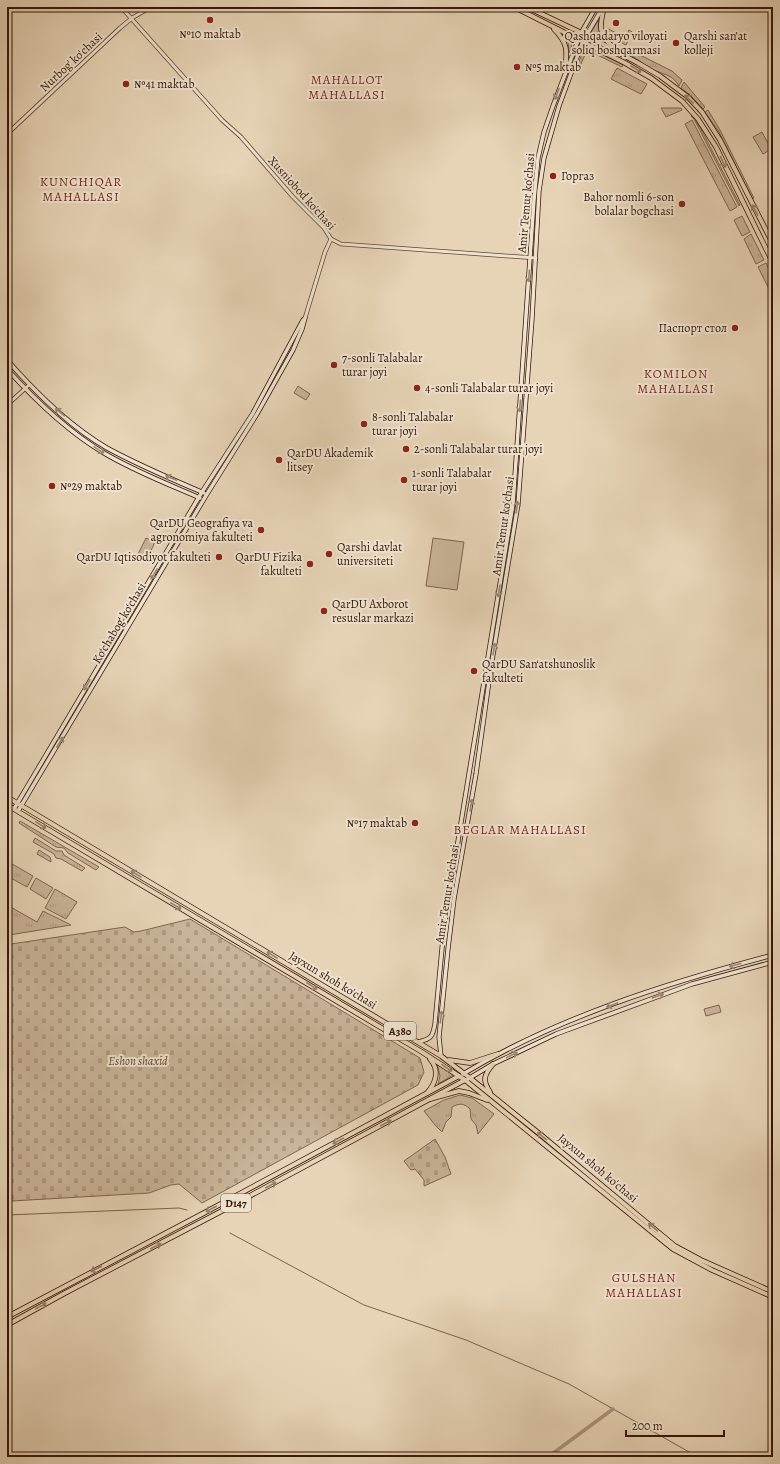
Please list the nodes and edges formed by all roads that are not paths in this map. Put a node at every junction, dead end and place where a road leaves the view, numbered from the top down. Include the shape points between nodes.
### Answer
1 (122, 7) edge
2 (151, 7) edge
3 (514, 7) edge
4 (527, 7) edge
5 (596, 7) edge
6 (603, 7) edge
7 (132, 18) junction
8 (551, 26) junction
9 (580, 33) junction
10 (586, 35) junction
11 (578, 38) junction
12 (583, 41) junction
13 (620, 53) junction
14 (565, 71) junction
15 (7, 134) edge
16 (331, 239) junction
17 (773, 244) edge
18 (530, 257) junction
19 (536, 258) junction
20 (773, 263) edge
21 (305, 318) junction
22 (7, 360) edge
23 (7, 369) edge
24 (30, 385) junction
25 (25, 389) junction
26 (7, 404) edge
27 (202, 492) junction
28 (207, 494) junction
29 (201, 499) junction
30 (99, 665) junction
31 (103, 668) junction
32 (64, 725) junction
33 (68, 728) junction
34 (475, 736) junction
35 (481, 737) junction
36 (7, 797) edge
37 (19, 804) junction
38 (7, 805) edge
39 (16, 810) junction
40 (71, 836) junction
41 (68, 841) junction
42 (154, 885) junction
43 (150, 890) junction
44 (194, 908) junction
45 (190, 914) junction
46 (773, 956) edge
47 (773, 962) edge
48 (706, 974) junction
49 (708, 979) junction
50 (418, 1042) junction
51 (422, 1052) junction
52 (498, 1054) junction
53 (440, 1056) junction
54 (446, 1059) junction
55 (493, 1064) junction
56 (464, 1073) junction
57 (459, 1076) junction
58 (470, 1078) junction
59 (465, 1080) junction
60 (427, 1093) junction
61 (496, 1098) junction
62 (430, 1099) junction
63 (492, 1103) junction
64 (66, 1284) junction
65 (70, 1290) junction
66 (773, 1292) edge
67 (773, 1298) edge
68 (17, 1311) junction
69 (7, 1317) edge
70 (21, 1317) junction
71 (7, 1325) edge

1 - 7 street, Xusniobod ko'chasi
2 - 7 street, Nurbog' ko'chasi
3 - 8 main road
4 - 9 main road
5 - 9 main road, Amir Temur ko'chasi
6 - 10 main road, Amir Temur ko'chasi
6 - 13 main road via 601,34
7 - 15 street, Nurbog' ko'chasi
7 - 16 street, Xusniobod ko'chasi via 222,120 241,137 293,197 324,228
8 - 11 main road
8 - 14 main road via 566,42
9 - 10 main road
9 - 11 main road, Amir Temur ko'chasi
10 - 12 main road, Amir Temur ko'chasi
10 - 13 main road
11 - 12 main road
11 - 14 main road, Amir Temur ko'chasi
12 - 19 main road, Amir Temur ko'chasi via 559,106 544,158
12 -> 20 main road via 651,78 682,100 696,115 716,147
17 -> 13 main road via 720,140 702,112 675,87
14 -> 18 main road, Amir Temur ko'chasi via 538,158
16 - 18 street, Xusniobod ko'chasi via 341,244
16 - 21 street, Ko‘chabog‘ ko‘chasi
18 - 19 street, Xusniobod ko'chasi
18 -> 34 main road, Amir Temur ko'chasi via 513,504
35 -> 19 main road, Amir Temur ko'chasi via 518,504
21 - 27 main road, Ko‘chabog‘ ko‘chasi via 249,419
21 - 28 main road, Ko‘chabog‘ ko‘chasi via 293,350 261,409
22 - 24 main road
23 - 25 main road
24 - 25 street
27 -> 24 main road via 106,447 74,424
25 - 26 street
25 -> 29 main road via 66,425 104,453
27 - 28 main road
27 - 29 main road, Ko‘chabog‘ ko‘chasi
28 - 29 main road, Ko‘chabog‘ ko‘chasi
29 -> 30 main road, Ko‘chabog‘ ko‘chasi
29 - 31 main road, Ko‘chabog‘ ko‘chasi
30 - 31 street
30 -> 32 main road, Ko‘chabog‘ ko‘chasi
31 - 33 main road, Ko‘chabog‘ ko‘chasi
32 - 33 street
32 - 37 main road, Ko‘chabog‘ ko‘chasi
37 -> 33 main road, Ko‘chabog‘ ko‘chasi
34 - 35 main road
34 - 50 main road, Amir Temur ko'chasi via 444,928 434,1032 427,1040
53 -> 35 main road, Amir Temur ko'chasi via 439,1037 454,899
36 - 37 main road, Jayxun shoh ko'chasi / A380
37 - 39 main road, Ko‘chabog‘ ko‘chasi
37 - 40 main road, Jayxun shoh ko'chasi / A380
38 - 39 main road, Jayxun shoh ko'chasi / A380
39 -> 41 main road, Jayxun shoh ko'chasi / A380
40 - 41 main road
42 -> 40 main road, Jayxun shoh ko'chasi / A380
41 - 43 main road, Jayxun shoh ko'chasi / A380
42 - 43 main road
42 - 44 main road, Jayxun shoh ko'chasi / A380
43 -> 45 main road, Jayxun shoh ko'chasi / A380
44 - 45 main road
50 -> 44 main road, Jayxun shoh ko'chasi / A380
45 -> 51 main road, Jayxun shoh ko'chasi / A380
46 -> 48 main road
47 - 49 main road
48 - 49 main road
48 -> 52 main road via 570,1021
55 -> 49 main road via 556,1034
50 - 53 main road, Jayxun shoh ko'chasi / A380
51 -> 57 main road, Jayxun shoh ko'chasi / A380
51 - 60 main road via 432,1062 436,1071 436,1079
52 - 54 main road via 470,1063
52 - 56 main road
53 - 54 main road, Jayxun shoh ko'chasi / A380
54 - 56 main road, Jayxun shoh ko'chasi / A380
55 - 58 main road
55 - 61 main road via 486,1072 485,1083
56 - 57 main road
56 - 58 main road, Jayxun shoh ko'chasi / A380
57 - 59 main road, Jayxun shoh ko'chasi / A380
57 - 60 main road, D147
58 - 59 main road
58 - 61 main road, Jayxun shoh ko'chasi / A380
59 - 62 main road, D147
59 - 63 main road, Jayxun shoh ko'chasi / A380
60 -> 64 main road, D147
66 -> 61 main road, Jayxun shoh ko'chasi / A380 via 675,1246
62 - 63 main road via 459,1091
65 -> 62 main road, D147
63 - 67 main road, Jayxun shoh ko'chasi / A380 via 673,1249
64 - 65 main road
64 - 68 main road, D147
70 -> 65 main road, D147
68 - 69 main road, D147
68 - 70 main road
70 - 71 main road, D147

